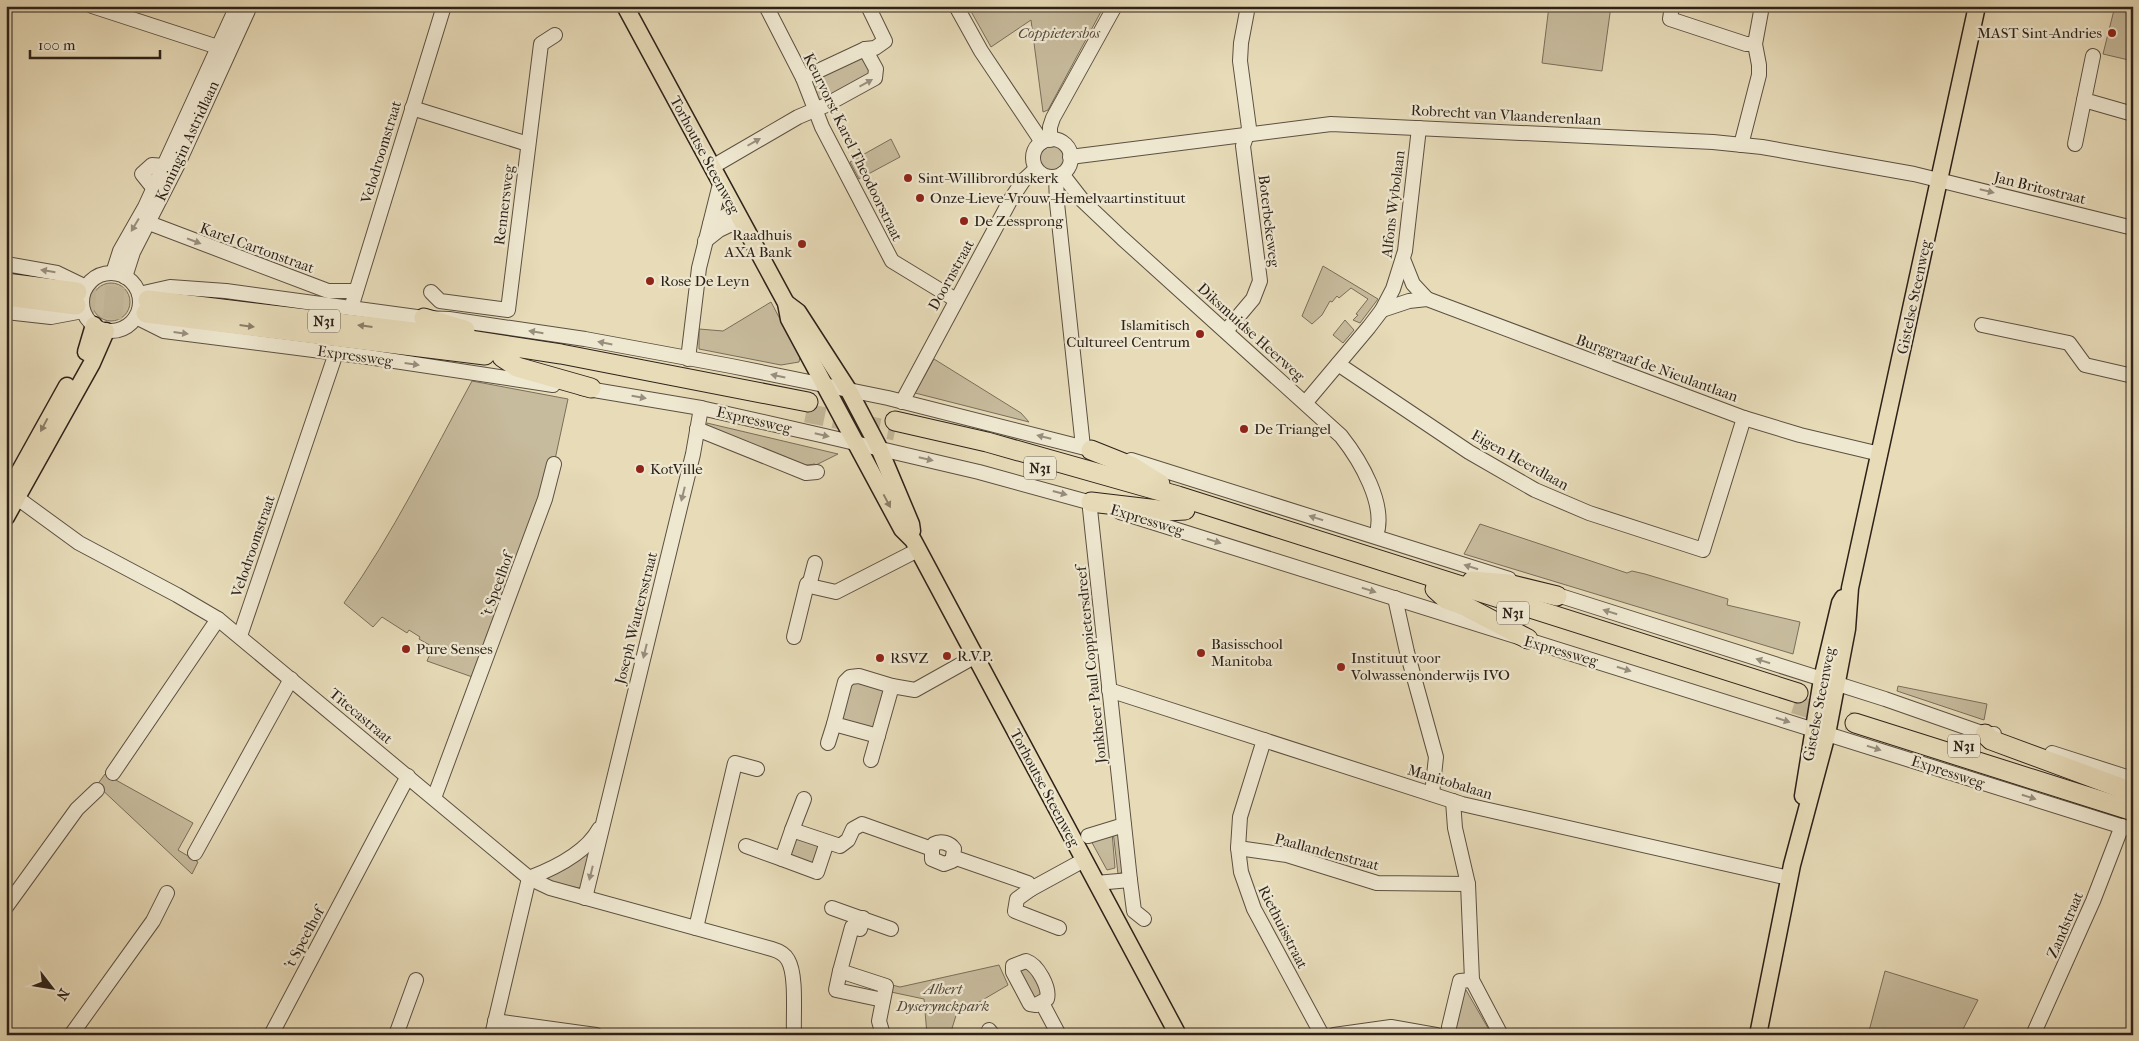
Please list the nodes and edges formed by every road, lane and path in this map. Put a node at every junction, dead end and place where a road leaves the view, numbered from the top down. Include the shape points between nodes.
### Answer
1 (92, 6) edge
2 (237, 6) edge
3 (250, 6) edge
4 (444, 6) edge
5 (625, 6) edge
6 (766, 6) edge
7 (868, 6) edge
8 (956, 6) edge
9 (1115, 6) edge
10 (1248, 6) edge
11 (1672, 6) edge
12 (1762, 6) edge
13 (1977, 6) edge
14 (555, 35) dead end
15 (1755, 44) junction
16 (224, 49) junction
17 (866, 49) junction
18 (2092, 56) dead end
19 (803, 78) junction
20 (2084, 100) junction
21 (412, 108) junction
22 (814, 110) junction
23 (2133, 114) edge
24 (1419, 128) junction
25 (1245, 134) junction
26 (1046, 141) junction
27 (528, 144) junction
28 (1741, 144) junction
29 (2075, 144) dead end
30 (1070, 157) junction
31 (712, 167) junction
32 (1036, 168) junction
33 (169, 170) junction
34 (1059, 175) junction
35 (1940, 180) junction
36 (720, 184) junction
37 (738, 216) junction
38 (149, 223) junction
39 (710, 224) junction
40 (2133, 228) edge
41 (705, 241) junction
42 (1403, 259) junction
43 (6, 264) edge
44 (119, 275) junction
45 (6, 283) edge
46 (356, 291) junction
47 (431, 292) dead end
48 (6, 296) edge
49 (81, 299) junction
50 (1427, 299) junction
51 (956, 300) junction
52 (786, 303) junction
53 (142, 306) junction
54 (351, 308) junction
55 (1382, 310) junction
56 (6, 312) edge
57 (424, 318) junction
58 (1982, 325) dead end
59 (100, 328) junction
60 (1226, 331) junction
61 (501, 351) junction
62 (336, 353) junction
63 (688, 359) junction
64 (1338, 364) junction
65 (2133, 376) edge
66 (826, 386) junction
67 (592, 388) junction
68 (848, 391) junction
69 (902, 402) junction
70 (1306, 402) junction
71 (807, 407) tunnel mouth
72 (701, 408) junction
73 (1744, 418) junction
74 (895, 426) tunnel mouth
75 (697, 429) junction
76 (856, 443) junction
77 (879, 448) junction
78 (1087, 449) junction
79 (1880, 454) junction
80 (554, 464) dead end
81 (817, 472) dead end
82 (11, 495) edge
83 (1091, 502) junction
84 (1182, 503) junction
85 (6, 516) edge
86 (1376, 536) junction
87 (915, 545) junction
88 (815, 562) dead end
89 (810, 582) junction
90 (1441, 585) junction
91 (1557, 596) junction
92 (1394, 598) junction
93 (218, 619) junction
94 (240, 636) junction
95 (794, 637) dead end
96 (1528, 639) junction
97 (974, 657) junction
98 (291, 679) junction
99 (1830, 682) junction
100 (892, 686) junction
101 (1109, 690) junction
102 (1796, 698) tunnel mouth
103 (834, 724) junction
104 (1820, 732) junction
105 (1985, 734) junction
106 (878, 736) junction
107 (1264, 740) junction
108 (828, 743) dead end
109 (871, 760) dead end
110 (757, 769) dead end
111 (113, 774) dead end
112 (408, 776) junction
113 (2133, 778) edge
114 (97, 790) dead end
115 (1432, 794) junction
116 (434, 798) junction
117 (2133, 798) edge
118 (804, 799) dead end
119 (1453, 802) junction
120 (605, 814) junction
121 (2129, 822) edge
122 (1124, 825) junction
123 (792, 830) junction
124 (1088, 836) dead end
125 (827, 842) junction
126 (746, 846) dead end
127 (1238, 848) junction
128 (196, 853) dead end
129 (782, 859) junction
130 (1084, 860) junction
131 (529, 878) junction
132 (1789, 878) junction
133 (1130, 880) junction
134 (1096, 883) junction
135 (1468, 884) junction
136 (1031, 889) junction
137 (167, 893) dead end
138 (585, 898) junction
139 (1104, 898) junction
140 (6, 907) edge
141 (832, 908) dead end
142 (1144, 919) dead end
143 (854, 920) junction
144 (696, 928) junction
145 (1059, 928) dead end
146 (891, 929) dead end
147 (840, 971) junction
148 (416, 980) dead end
149 (1472, 980) junction
150 (883, 1000) junction
151 (1042, 1003) dead end
152 (495, 1020) junction
153 (1449, 1027) dead end
154 (71, 1035) edge
155 (271, 1035) edge
156 (396, 1035) edge
157 (492, 1035) edge
158 (596, 1035) edge
159 (794, 1035) edge
160 (883, 1035) edge
161 (1059, 1035) edge
162 (1178, 1035) edge
163 (1322, 1035) edge
164 (1334, 1035) edge
165 (1436, 1035) edge
166 (1501, 1035) edge
167 (1758, 1035) edge
168 (2033, 1035) edge

1 - 16 street
2 - 16 street, Koningin Astridlaan
3 - 16 street, Koningin Astridlaan
4 - 21 street, Velodroomstraat
5 - 31 main road, Torhoutse Steenweg
6 - 19 street, Keurvorst Karel Theodoorstraat
7 - 17 street via 886,41
8 - 26 street via 981,51
9 - 26 street via 1053,118
10 - 25 street, Boterbekeweg via 1240,52 1249,128
11 - 15 street via 1670,19 1746,44
12 - 15 street
13 - 35 main road, Gistelse Steenweg
14 - 27 street via 541,44
15 - 28 street via 1758,75
16 - 33 street, Koningin Astridlaan
17 - 19 street
22 -> 17 street via 875,78 876,69
18 - 20 street
19 - 22 street, Keurvorst Karel Theodoorstraat
20 - 23 street
20 - 29 street
21 - 27 street
21 - 46 street, Velodroomstraat
31 -> 22 street
22 - 51 street, Keurvorst Karel Theodoorstraat via 892,261
24 - 25 street, Robrecht van Vlaanderenlaan via 1331,124
24 - 28 street, Robrecht van Vlaanderenlaan
24 - 42 street, Alfons Wybolaan
25 - 30 street, Robrecht van Vlaanderenlaan
25 - 60 street, Boterbekeweg via 1243,146 1260,281 1253,299
26 - 30 street via 1062,142
26 - 32 street via 1037,146 1033,157
27 - 47 street, Rennersweg via 508,310 440,301
28 - 35 street, Robrecht van Vlaanderenlaan
30 - 34 street via 1068,168
31 - 36 main road, Torhoutse Steenweg
32 - 34 street, Diksmuidse Heerweg via 1045,176
32 - 51 street, Doornstraat via 1018,188
33 - 38 street, Koningin Astridlaan
33 -> 44 street, Koningin Astridlaan via 152,165 142,174 154,189 120,251
34 - 60 street, Diksmuidse Heerweg via 1083,201
34 - 78 street
35 -> 40 street, Jan Britostraat
35 - 79 main road, Gistelse Steenweg
36 - 37 main road, Torhoutse Steenweg
36 - 39 street
37 - 39 street
37 - 41 street
37 - 52 main road, Torhoutse Steenweg
38 - 44 street, Koningin Astridlaan
38 -> 46 street, Karel Cartonstraat via 328,291
39 - 41 street
41 - 63 street via 693,306
42 - 50 street via 1413,284
42 - 55 street, Alfons Wybolaan
49 -> 43 street via 61,274
44 - 49 street via 96,277
44 - 53 street via 134,284
45 - 49 highway
46 - 54 street, Velodroomstraat
48 - 49 highway
49 - 56 street via 51,317
49 - 59 street
50 - 55 street
50 - 73 street, Burggraaf de Nieulantlaan
51 - 69 street, Doornstraat
52 - 66 main road, Torhoutse Steenweg via 789,319
52 - 68 main road, Torhoutse Steenweg via 798,312
53 - 54 street via 170,287
53 - 59 street via 122,329
53 - 61 highway, Expressweg / N31
53 -> 62 street, Expressweg via 164,331
54 - 57 street
55 - 64 street, Alfons Wybolaan
57 - 61 highway via 483,335
63 -> 57 street via 575,338
58 - 65 street via 2068,343 2085,365
59 - 82 main road
60 - 70 street, Diksmuidse Heerweg
61 - 67 highway via 517,367
61 - 71 highway, Expressweg / N31 via 640,368
62 -> 67 street, Expressweg
62 - 94 street, Velodroomstraat
66 -> 63 street
64 - 70 street, Alfons Wybolaan
64 - 73 street, Eigen Heerdlaan via 1469,452 1535,490 1588,514 1704,550
66 - 68 street
66 - 76 main road, Torhoutse Steenweg
67 -> 72 street, Expressweg
68 - 69 street
68 - 77 main road, Torhoutse Steenweg
78 -> 69 street
70 - 86 street, Diksmuidse Heerweg via 1341,436 1362,466 1380,522
72 - 75 street, Joseph Wautersstraat
72 -> 76 street, Expressweg
73 - 79 street, Burggraaf de Nieulantlaan via 1800,436
74 - 84 highway, Expressweg / N31 via 1046,470
75 - 81 street via 806,473
75 -> 120 street, Joseph Wautersstraat
76 - 77 street, Expressweg
76 -> 87 main road, Torhoutse Steenweg via 902,529
77 -> 83 street, Expressweg
77 - 87 main road, Torhoutse Steenweg via 911,524
78 - 84 highway via 1131,466
86 -> 78 street
79 - 99 main road, Gistelse Steenweg via 1850,588 1846,629
80 - 116 street, 't Speelhof via 542,508
82 - 85 main road
82 - 93 street, Titecastraat via 79,543
83 - 84 highway via 1167,511
83 -> 92 street, Expressweg
83 - 101 street, Jonkheer Paul Coppietersdreef
84 - 90 highway, Expressweg / N31
91 -> 86 street
87 - 89 street via 836,592 814,587
87 - 97 main road, Torhoutse Steenweg
88 - 89 street
89 - 95 street
90 - 91 highway via 1508,584
90 - 96 highway via 1446,599
90 - 102 highway, Expressweg / N31
99 -> 91 street
92 - 96 street, Expressweg
92 - 115 street via 1436,757
93 - 94 street, Titecastraat
93 - 111 street
94 - 98 street, Titecastraat
96 -> 104 street, Expressweg
97 - 100 street via 916,690
97 - 130 main road, Torhoutse Steenweg
98 - 112 street, Titecastraat
98 - 128 street
99 - 104 main road, Gistelse Steenweg
99 - 105 street, N31
100 - 103 street via 859,676 850,677 845,682
100 - 106 street
101 - 107 street, Manitobalaan
101 - 122 street, Jonkheer Paul Coppietersdreef
103 - 106 street
103 - 108 street
104 -> 121 street, Expressweg
104 - 132 main road, Gistelse Steenweg via 1803,796 1802,825
105 - 113 street, N31
105 - 117 highway, N31 via 1991,740 2121,788
106 - 109 street
107 - 115 street, Manitobalaan
107 - 127 street, Riethuisstraat via 1240,816
110 - 144 street via 735,763
112 - 116 street, Titecastraat
112 - 155 street, 't Speelhof
114 - 140 street via 77,809
115 - 119 street, Manitobalaan
116 - 131 street, Titecastraat
117 - 121 highway, Expressweg / N31 via 1856,718
118 - 123 street
119 - 132 street, Manitobalaan
119 - 135 street via 1454,828
120 - 131 street, Joseph Wautersstraat via 597,833 584,848
120 -> 138 street, Joseph Wautersstraat
121 - 168 street, Zandstraat
122 - 124 street
122 - 133 street, Jonkheer Paul Coppietersdreef
123 - 125 street
123 - 129 street
125 - 129 street via 817,872
125 - 136 street via 840,846 845,844 852,830 862,824 932,849 934,844 942,842 952,846 953,857 1028,883
126 - 129 street
127 - 135 street, Paallandenstraat via 1287,855 1377,883
127 - 163 street, Riethuisstraat via 1247,893
130 - 134 main road, Torhoutse Steenweg
130 - 136 street
131 - 138 street, Titecastraat
131 - 152 street
132 - 167 main road, Gistelse Steenweg
133 - 134 street
133 - 139 street
133 - 142 street, Jonkheer Paul Coppietersdreef via 1134,911
134 - 139 main road, Torhoutse Steenweg
135 - 149 street
136 - 145 street via 1017,899 1015,911
137 - 154 street via 153,921
138 - 144 street, Titecastraat
139 - 162 main road, Torhoutse Steenweg
141 - 143 street
143 - 146 street
143 - 147 street
144 - 159 street, Titecastraat via 772,949 787,957 792,972
147 - 150 street via 886,986
147 - 150 street via 836,990
148 - 156 street
149 - 153 street via 1460,981
149 - 166 street
150 - 160 street via 879,1021
151 - 161 street
152 - 157 street
152 - 158 street
164 - 165 street via 1391,1027

